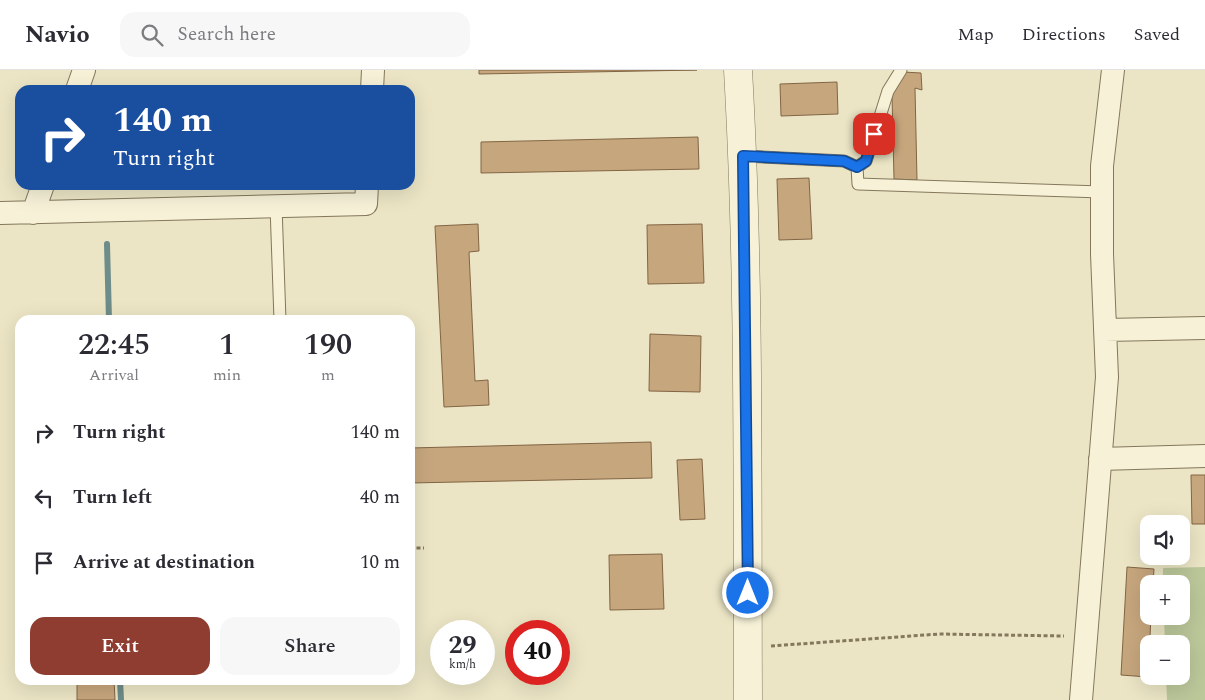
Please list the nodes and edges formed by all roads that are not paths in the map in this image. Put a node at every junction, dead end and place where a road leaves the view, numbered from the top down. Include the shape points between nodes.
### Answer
1 (84, 70) edge
2 (373, 70) edge
3 (738, 70) edge
4 (901, 70) edge
5 (1113, 70) edge
6 (79, 85) edge
7 (372, 85) edge
8 (743, 156) junction
9 (857, 167) junction
10 (41, 190) edge
11 (367, 190) edge
12 (1102, 192) junction
13 (276, 206) junction
14 (0, 213) edge
15 (33, 213) junction
16 (280, 315) edge
17 (1205, 328) edge
18 (1105, 330) junction
19 (1205, 456) edge
20 (1100, 459) junction
21 (748, 700) edge
22 (1080, 700) edge

1 - 6 street
2 - 7 street
3 - 8 street
4 - 9 lane via 888,91 866,161
5 - 12 street
8 - 9 lane via 844,161
8 - 21 street
9 - 12 lane via 858,184
10 - 15 street
11 - 13 street via 366,204
12 - 18 street
13 - 15 street
13 - 16 lane
14 - 15 street
17 - 18 street
18 - 20 street via 1107,376
19 - 20 street
20 - 22 street

